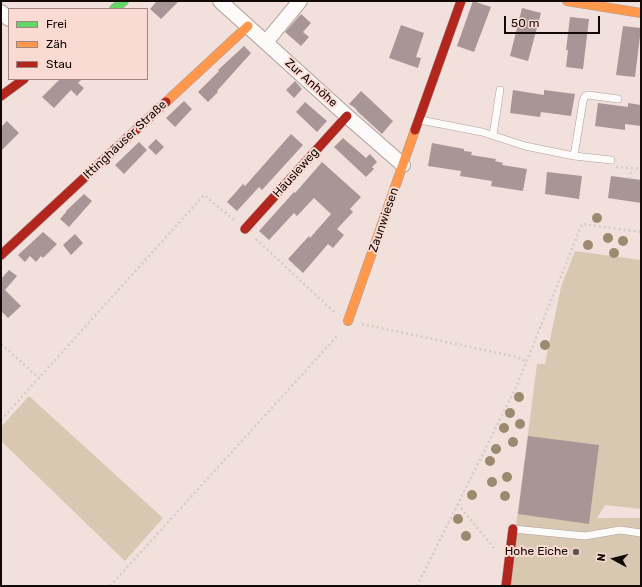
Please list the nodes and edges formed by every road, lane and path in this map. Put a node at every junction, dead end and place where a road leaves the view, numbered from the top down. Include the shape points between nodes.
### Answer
1 (124, 1) edge
2 (220, 1) edge
3 (300, 1) edge
4 (461, 1) edge
5 (567, 1) edge
6 (115, 8) edge
7 (641, 13) edge
8 (248, 26) junction
9 (266, 42) junction
10 (23, 80) edge
11 (500, 90) dead end
12 (1, 96) edge
13 (618, 99) dead end
14 (347, 116) junction
15 (420, 120) junction
16 (493, 135) junction
17 (574, 156) junction
18 (611, 160) joint
19 (403, 165) junction
20 (631, 169) junction
21 (641, 169) edge
22 (630, 179) dead end
23 (245, 229) junction
24 (641, 232) edge
25 (1, 255) edge
26 (348, 320) junction
27 (1, 344) edge
28 (527, 362) junction
29 (39, 378) junction
30 (1, 420) edge
31 (458, 503) junction
32 (513, 529) joint
33 (641, 533) edge
34 (511, 553) junction
35 (110, 586) edge
36 (417, 586) edge
37 (506, 586) edge

1 - 6 street
2 - 8 street, Zur Anhöhe
3 - 9 street
4 - 15 street, Zaunwiesen
5 - 7 street
8 - 9 street, Zur Anhöhe
8 - 25 street, Ittinghäuser Straße
9 - 14 street, Zur Anhöhe
10 - 12 street
11 - 16 lane
13 - 17 lane via 585,96
14 - 19 street, Zur Anhöhe
14 - 23 street, Häusleweg
15 - 16 lane
15 - 19 street, Zaunwiesen
16 - 17 lane via 525,146
17 - 18 lane
18 - 20 path via 609,167
19 - 26 street, Zaunwiesen
20 - 21 path
20 - 22 path
23 - 26 path via 334,312
23 - 29 path via 204,195
24 - 28 path via 582,224
26 - 28 path via 517,357
26 - 35 path via 340,332
27 - 29 path
28 - 31 path
29 - 30 path
31 - 34 path via 496,550
31 - 36 path
32 - 33 lane via 585,536 620,530
32 - 34 street
34 - 37 street

